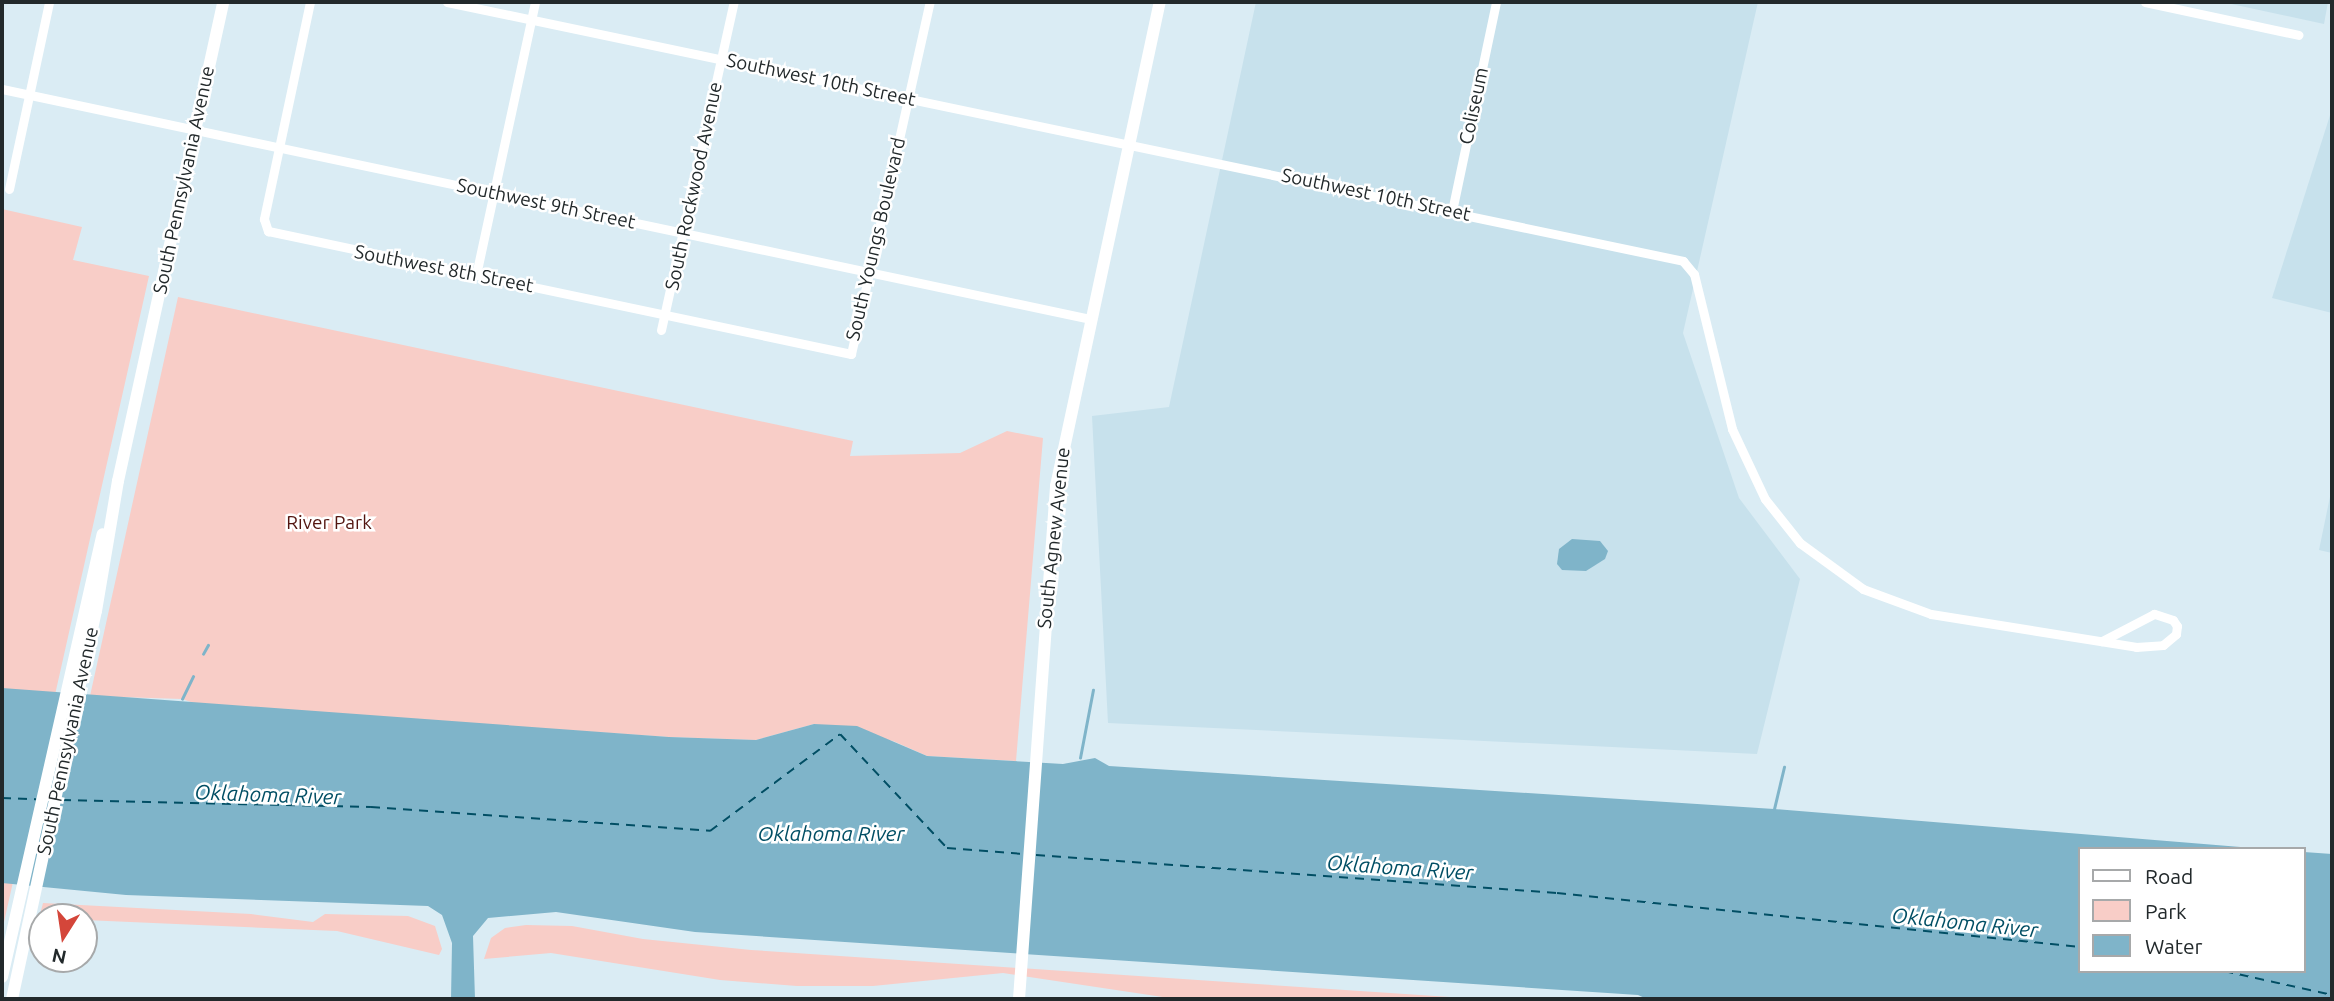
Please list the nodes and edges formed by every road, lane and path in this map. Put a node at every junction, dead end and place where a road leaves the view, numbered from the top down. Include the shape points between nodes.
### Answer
1 (49, 2) edge
2 (223, 2) edge
3 (310, 2) edge
4 (447, 2) edge
5 (536, 2) edge
6 (734, 2) edge
7 (930, 2) edge
8 (1160, 2) edge
9 (1496, 2) edge
10 (2144, 2) edge
11 (531, 20) junction
12 (2299, 35) dead end
13 (721, 59) junction
14 (2, 89) edge
15 (29, 94) junction
16 (908, 97) junction
17 (195, 130) junction
18 (1129, 145) junction
19 (280, 147) junction
20 (9, 189) dead end
21 (493, 192) junction
22 (1452, 211) junction
23 (682, 233) junction
24 (870, 271) junction
25 (477, 275) junction
26 (667, 313) junction
27 (1091, 320) junction
28 (661, 330) dead end
29 (850, 354) joint
30 (118, 481) junction
31 (2102, 641) junction
32 (2, 976) edge
33 (12, 999) edge
34 (1019, 999) edge

1 - 15 street
2 - 17 main road, South Pennsylvania Avenue
3 - 19 street, Southwest 8th Street
4 - 11 street, Southwest 10th Street
5 - 11 street
6 - 13 street, South Rockwood Avenue
7 - 16 street, South Youngs Boulevard
8 - 18 main road, South Agnew Avenue
9 - 22 street, Coliseum
10 - 12 street
11 - 13 street, Southwest 10th Street
11 - 21 street
13 - 16 street, Southwest 10th Street
13 - 23 street, South Rockwood Avenue
14 - 15 street, Southwest 9th Street
15 - 17 street, Southwest 9th Street
15 - 20 street
16 - 18 street, Southwest 10th Street
16 - 24 street, South Youngs Boulevard
17 - 19 street, Southwest 9th Street
17 - 30 main road, South Pennsylvania Avenue
18 - 22 street, Southwest 10th Street
18 - 27 main road, South Agnew Avenue
19 - 21 street, Southwest 9th Street
19 - 25 street, Southwest 8th Street via 264,219 268,231
21 - 23 street, Southwest 9th Street
21 - 25 street
22 - 31 street, Southwest 10th Street via 1672,257 1689,267 1717,383 1754,478 1791,534 1840,576 1875,595 1931,614
23 - 24 street, Southwest 9th Street
23 - 26 street, South Rockwood Avenue
24 - 27 street, Southwest 9th Street
24 - 29 street, South Youngs Boulevard
25 - 26 street, Southwest 8th Street
26 - 28 street, South Rockwood Avenue
26 - 29 street, Southwest 8th Street
27 - 34 main road, South Agnew Avenue via 1056,486
30 - 32 main road, South Pennsylvania Avenue via 83,611
30 - 33 main road, South Pennsylvania Avenue via 96,611
31 - 31 street, Southwest 10th Street via 2152,647 2171,640 2177,626 2154,614

